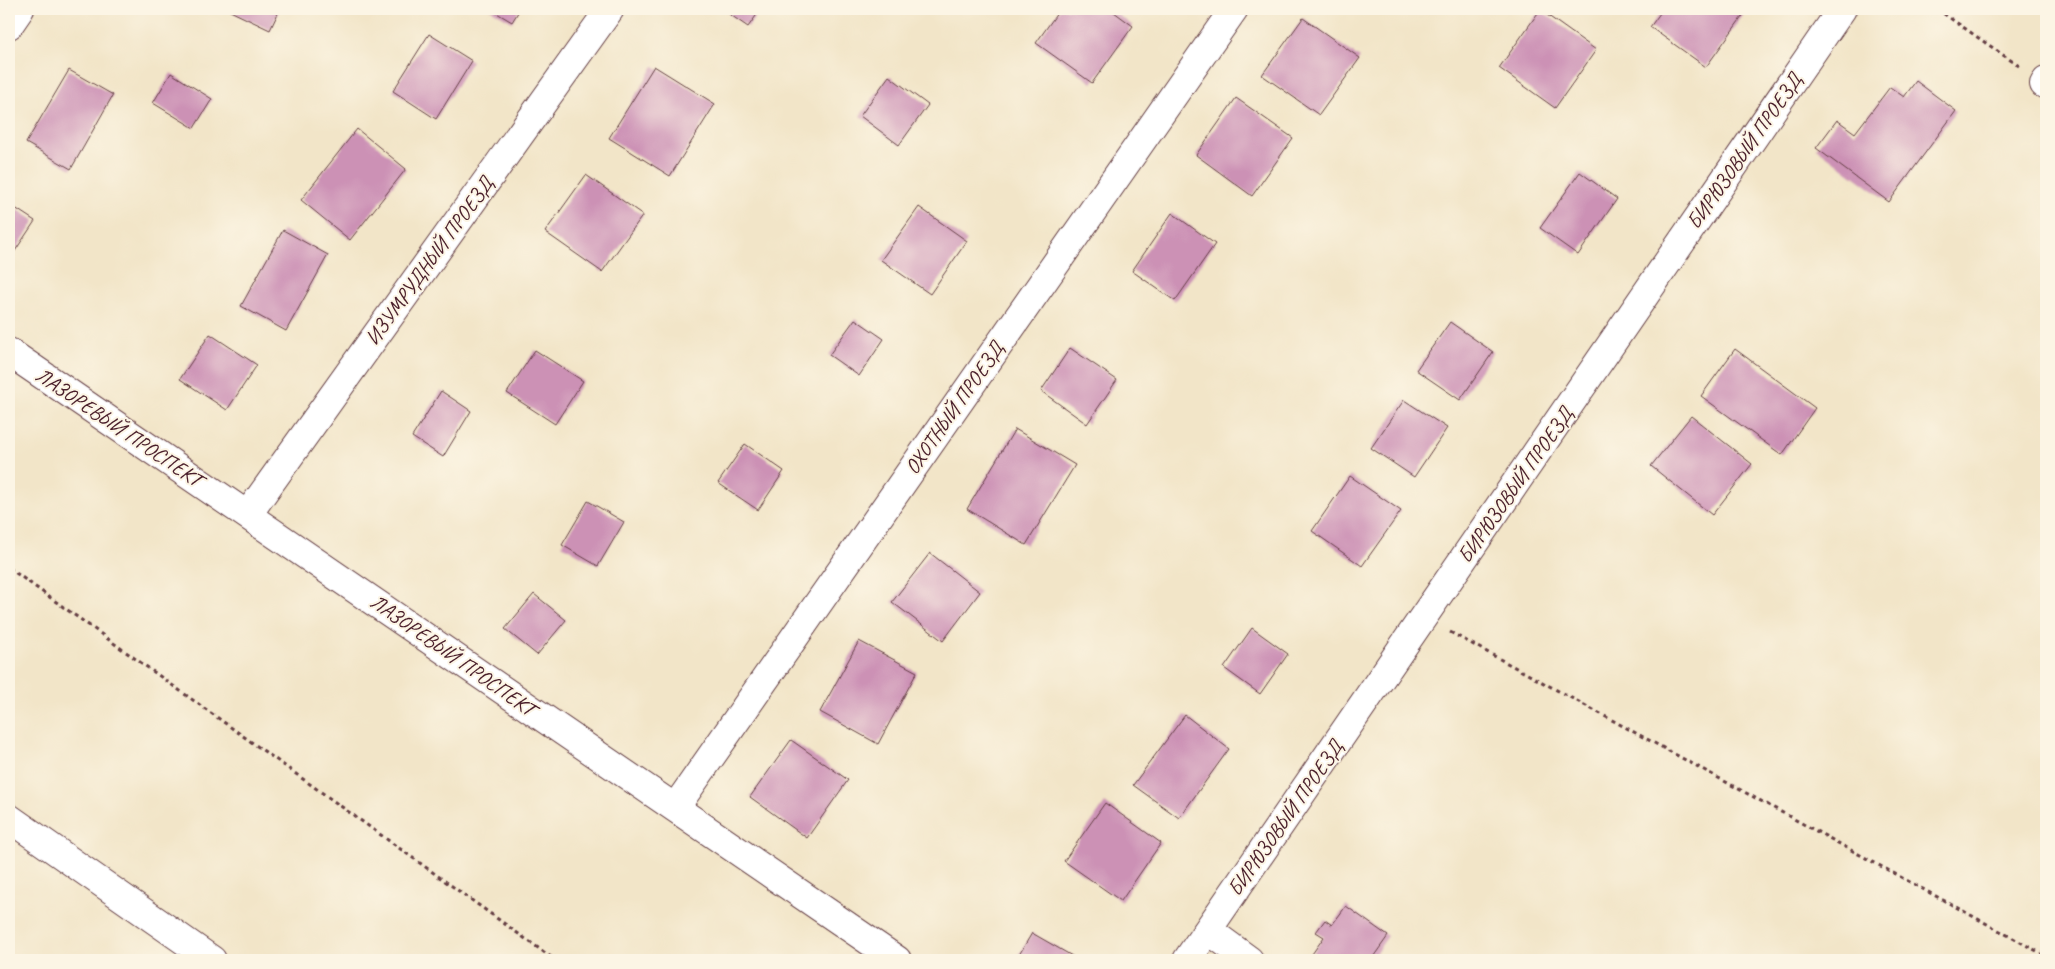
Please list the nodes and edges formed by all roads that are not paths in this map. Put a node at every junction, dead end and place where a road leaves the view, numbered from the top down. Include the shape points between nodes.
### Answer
1 (20, 9) edge
2 (610, 9) edge
3 (1234, 9) edge
4 (1842, 9) edge
5 (9, 25) edge
6 (9, 352) edge
7 (248, 514) junction
8 (675, 808) junction
9 (9, 818) edge
10 (1208, 930) junction
11 (212, 960) edge
12 (897, 960) edge
13 (1187, 960) edge
14 (1249, 960) edge

1 - 5 street
2 - 7 street, ИЗУМРУДНЫЙ ПРОЕЗД
3 - 8 street, ОХОТНЫЙ ПРОЕЗД
4 - 10 street, БИРЮЗОВЫЙ ПРОЕЗД
6 - 7 street, ЛАЗОРЕВЫЙ ПРОСПЕКТ
7 - 8 street, ЛАЗОРЕВЫЙ ПРОСПЕКТ
8 - 12 street, ЛАЗОРЕВЫЙ ПРОСПЕКТ
9 - 11 street
10 - 13 street, БИРЮЗОВЫЙ ПРОЕЗД
10 - 14 street

